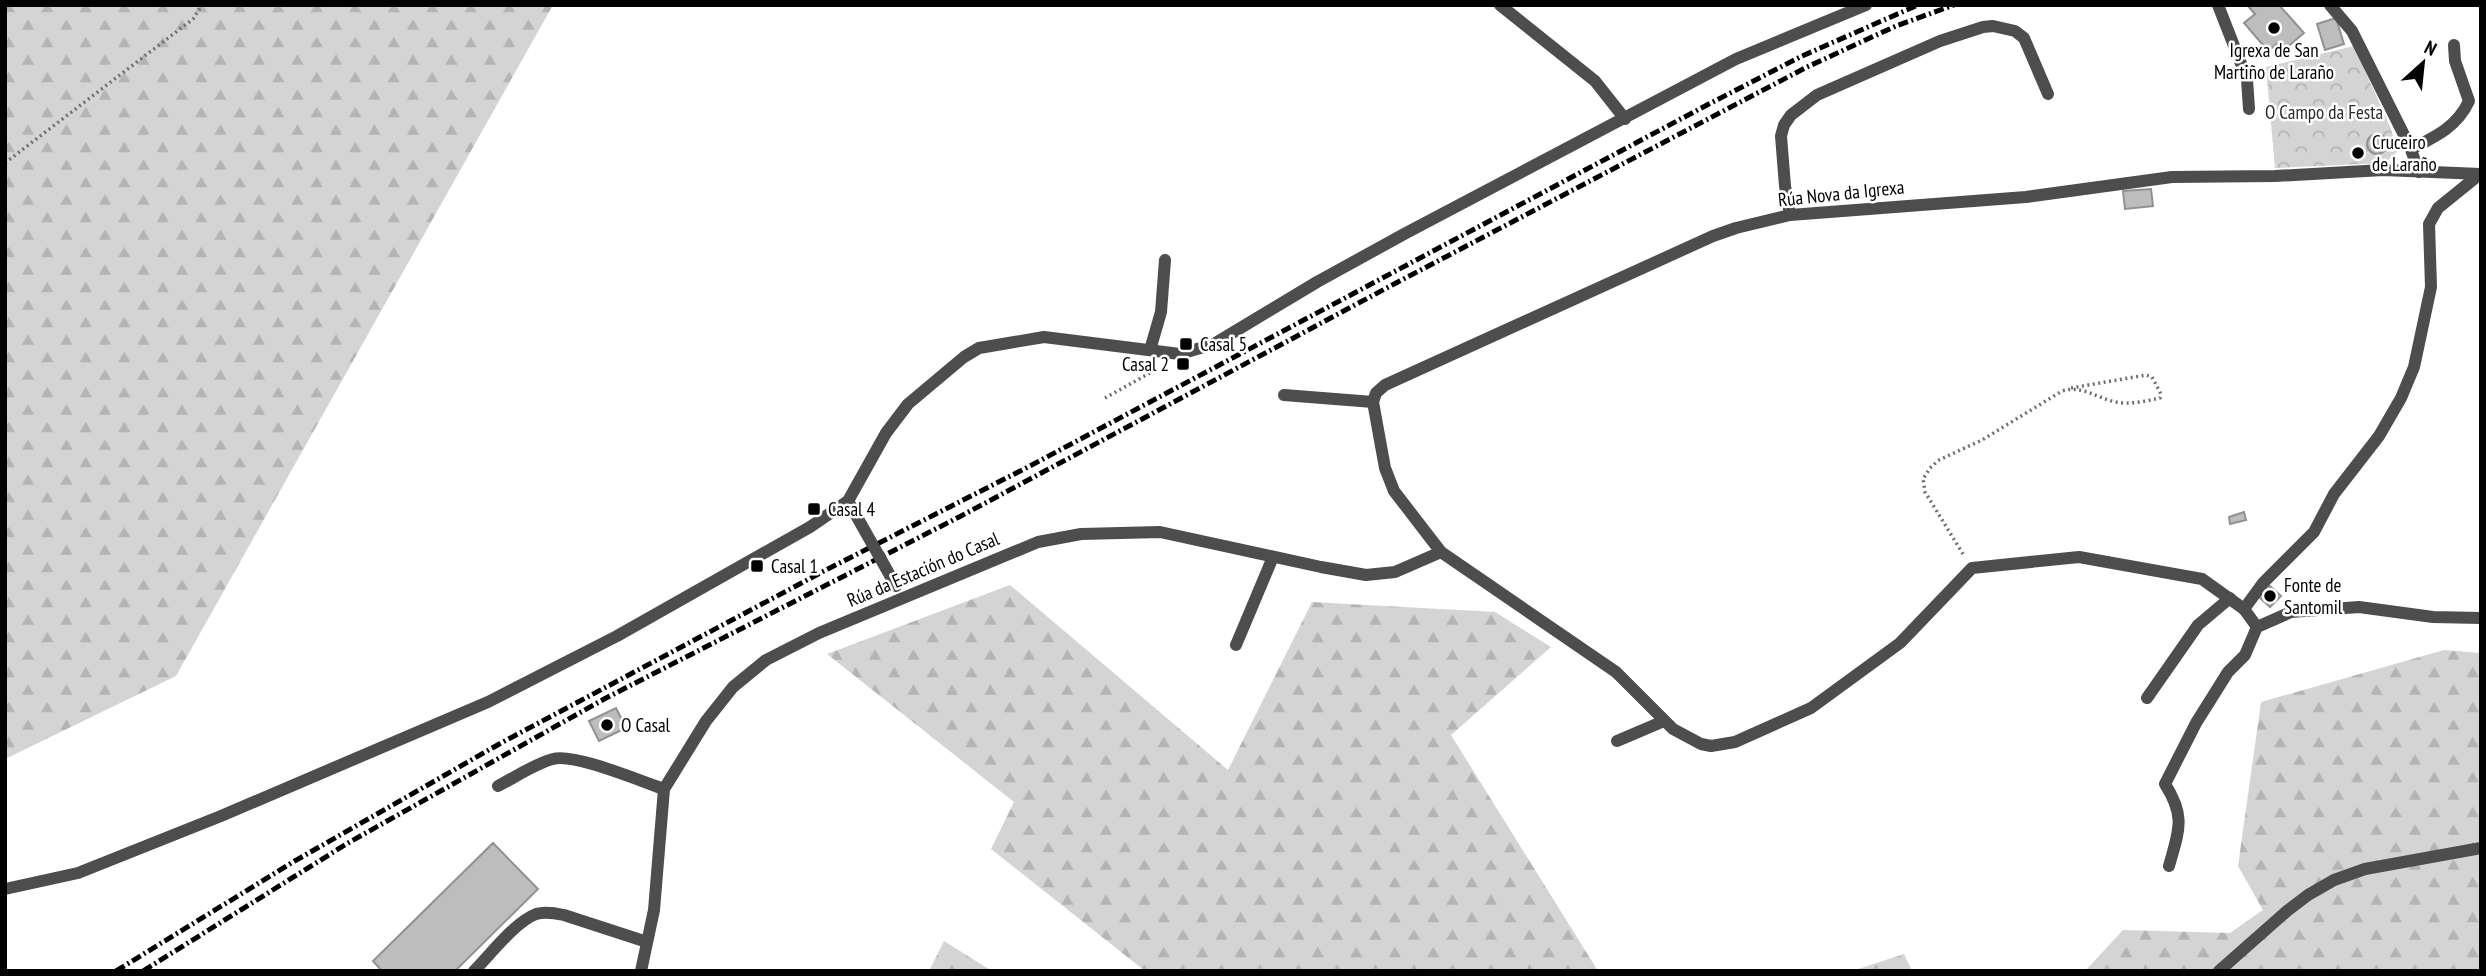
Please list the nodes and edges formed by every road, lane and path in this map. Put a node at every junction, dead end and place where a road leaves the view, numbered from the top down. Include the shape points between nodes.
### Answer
1 (202, 5) edge
2 (1500, 5) edge
3 (1866, 5) edge
4 (2218, 5) edge
5 (2330, 5) edge
6 (2454, 46) dead end
7 (2049, 94) dead end
8 (2249, 109) dead end
9 (1625, 118) junction
10 (2411, 149) junction
11 (5, 163) edge
12 (2419, 172) junction
13 (2480, 174) edge
14 (1790, 215) junction
15 (1165, 260) dead end
16 (1150, 350) junction
17 (1180, 354) junction
18 (2071, 388) junction
19 (1284, 395) dead end
20 (1104, 398) dead end
21 (1373, 402) junction
22 (848, 501) junction
23 (1441, 552) junction
24 (1273, 557) junction
25 (1972, 568) junction
26 (2230, 598) junction
27 (904, 599) junction
28 (2244, 609) junction
29 (2481, 618) edge
30 (2257, 627) junction
31 (1236, 645) dead end
32 (2147, 698) dead end
33 (1664, 720) junction
34 (1617, 741) dead end
35 (498, 786) dead end
36 (664, 789) junction
37 (2481, 848) edge
38 (2169, 866) dead end
39 (5, 889) edge
40 (647, 942) junction
41 (474, 971) edge
42 (641, 971) edge
43 (2219, 971) edge

1 - 11 path via 193,19
2 - 9 street via 1595,81
3 - 9 street via 1736,59
4 - 8 street via 2247,79
5 - 10 street via 2352,31
6 - 10 street via 2469,101 2453,125
7 - 14 street via 2024,38 1993,26 1940,41 1816,94 1791,115 1781,135
9 - 17 street via 1383,245 1214,344
10 - 12 street
12 - 13 street, Rúa Nova da Igrexa
12 - 14 street, Rúa Nova da Igrexa via 2172,177 2026,197
13 - 28 street via 2438,208 2428,224 2431,287 2414,367 2401,398 2379,436 2334,494 2314,532
14 - 21 street, Rúa Nova da Igrexa via 1713,236 1385,386
15 - 16 street via 1161,312
16 - 17 street
16 - 22 street via 1044,337 979,348 908,404
17 - 20 path
18 - 18 path via 2116,402 2140,402 2161,394 2146,375
18 - 25 path via 1939,460 1923,479 1926,492
19 - 21 street
21 - 23 street via 1394,491
22 - 27 street, bridge
22 - 39 street via 617,636 488,702 79,873
23 - 24 street, Rúa da Estación do Casal via 1395,572 1366,575
23 - 33 street via 1616,672
24 - 27 street, Rúa da Estación do Casal via 1160,532 1081,534 1038,542
24 - 31 street
25 - 26 street via 2079,557 2202,579
25 - 33 street via 1900,643 1811,708 1735,742 1711,746 1693,741
26 - 28 street
26 - 32 street via 2198,625
27 - 36 street, Rúa da Estación do Casal via 766,660 733,687 706,721
28 - 30 street
29 - 30 street via 2359,607 2291,612
30 - 38 street via 2245,655 2228,672 2196,723 2165,784 2176,803 2179,831
33 - 34 street
35 - 36 street via 554,758
36 - 40 street, Rúa da Estación do Casal
37 - 43 street via 2365,869 2334,880 2287,911
40 - 41 street via 564,915 538,914 524,921
40 - 42 street, Rúa da Estación do Casal

